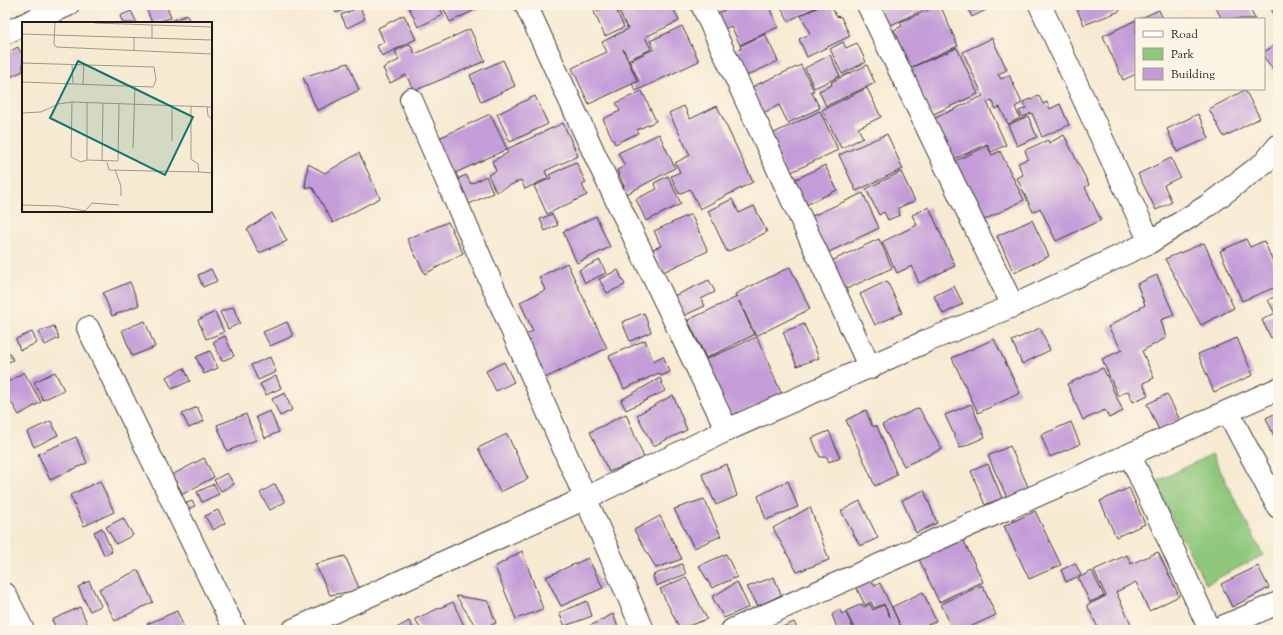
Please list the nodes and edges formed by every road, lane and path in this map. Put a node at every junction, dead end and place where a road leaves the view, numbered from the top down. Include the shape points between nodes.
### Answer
1 (68, 5) edge
2 (526, 5) edge
3 (702, 5) edge
4 (868, 5) edge
5 (1040, 5) edge
6 (29, 22) edge
7 (22, 25) edge
8 (5, 33) edge
9 (411, 99) dead end
10 (1278, 146) edge
11 (1150, 242) junction
12 (1013, 306) junction
13 (88, 328) dead end
14 (870, 368) junction
15 (1278, 389) edge
16 (1228, 412) junction
17 (727, 430) junction
18 (1130, 455) junction
19 (586, 498) junction
20 (1278, 508) edge
21 (5, 594) edge
22 (1278, 603) edge
23 (23, 630) edge
24 (235, 630) edge
25 (293, 630) edge
26 (643, 630) edge
27 (732, 630) edge
28 (1210, 630) edge
29 (1215, 630) edge

1 - 6 street
2 - 17 street
3 - 14 street
4 - 12 street
5 - 11 street
7 - 8 street
9 - 19 street
10 - 11 street via 1265,162 1207,206
11 - 12 street
12 - 14 street via 927,341
13 - 24 street
14 - 17 street
15 - 16 street
16 - 18 street
16 - 20 street
17 - 19 street
18 - 27 street
18 - 28 street
19 - 25 street
19 - 26 street
21 - 23 street
22 - 29 street

